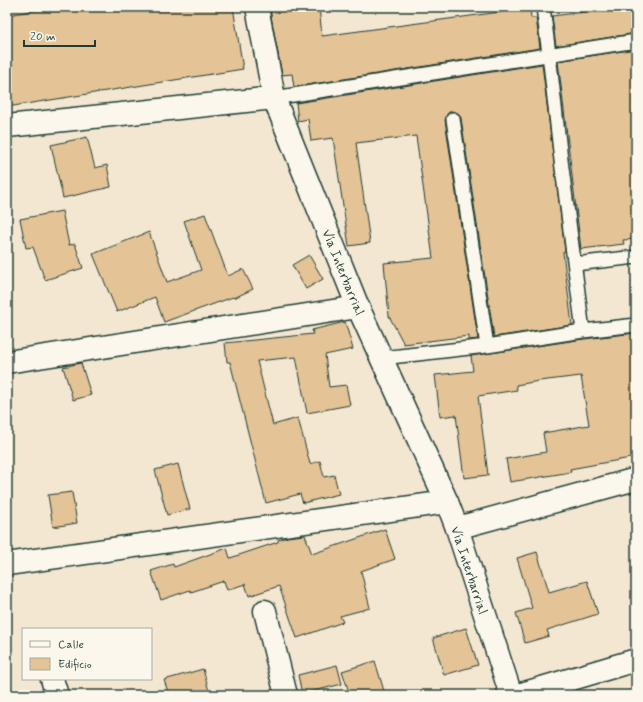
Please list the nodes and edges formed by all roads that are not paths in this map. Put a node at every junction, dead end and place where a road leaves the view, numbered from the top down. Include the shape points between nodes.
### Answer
1 (257, 7) edge
2 (542, 7) edge
3 (636, 41) edge
4 (549, 54) junction
5 (274, 98) junction
6 (453, 119) dead end
7 (7, 126) edge
8 (636, 257) edge
9 (575, 264) junction
10 (358, 307) junction
11 (636, 324) edge
12 (583, 331) junction
13 (487, 346) junction
14 (382, 358) junction
15 (7, 362) edge
16 (636, 479) edge
17 (447, 502) junction
18 (457, 528) junction
19 (7, 564) edge
20 (265, 611) dead end
21 (636, 660) edge
22 (52, 680) edge
23 (57, 695) edge
24 (286, 695) edge
25 (511, 695) edge
26 (518, 695) edge

1 - 5 street, Vía Interbarrial
2 - 4 lane
3 - 4 lane
4 - 5 lane
4 - 9 lane
5 - 7 street
5 - 10 street, Vía Interbarrial
6 - 13 lane
8 - 9 lane
9 - 12 lane
10 - 14 street, Vía Interbarrial
10 - 15 street
11 - 12 lane
12 - 13 lane
13 - 14 lane
14 - 17 street, Vía Interbarrial
16 - 18 street
17 - 18 street, Vía Interbarrial
17 - 19 street
18 - 25 street, Vía Interbarrial
20 - 24 street
21 - 26 street
22 - 23 street

